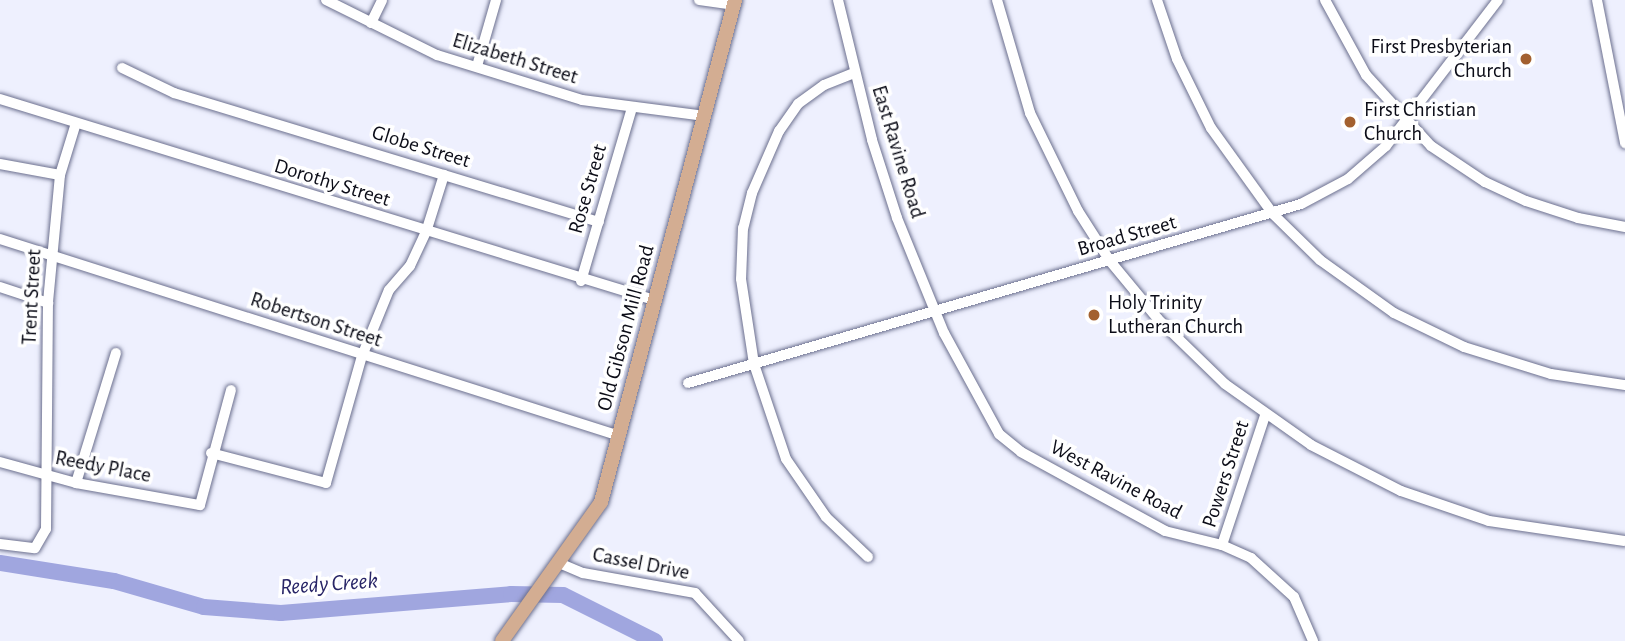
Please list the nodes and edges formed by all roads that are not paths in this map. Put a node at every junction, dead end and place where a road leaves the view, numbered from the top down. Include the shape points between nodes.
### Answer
1 (326, 0) edge
2 (382, 0) edge
3 (496, 0) edge
4 (699, 0) edge
5 (838, 0) edge
6 (997, 0) edge
7 (1157, 0) edge
8 (1325, 0) edge
9 (1498, 0) edge
10 (1597, 0) edge
11 (735, 3) edge
12 (371, 23) junction
13 (477, 66) junction
14 (122, 68) dead end
15 (854, 73) junction
16 (0, 99) edge
17 (632, 108) junction
18 (705, 116) junction
19 (1405, 122) junction
20 (76, 123) junction
21 (1625, 143) edge
22 (0, 164) edge
23 (60, 175) junction
24 (444, 175) junction
25 (1273, 214) junction
26 (599, 222) junction
27 (1625, 227) edge
28 (426, 232) junction
29 (0, 239) edge
30 (53, 254) junction
31 (1110, 261) junction
32 (581, 281) junction
33 (0, 287) edge
34 (654, 300) junction
35 (48, 303) junction
36 (934, 312) junction
37 (116, 353) dead end
38 (362, 356) junction
39 (754, 364) junction
40 (688, 383) dead end
41 (1625, 385) edge
42 (231, 390) dead end
43 (1265, 416) junction
44 (620, 436) junction
45 (211, 453) junction
46 (0, 462) edge
47 (46, 476) junction
48 (76, 483) junction
49 (1625, 541) edge
50 (0, 544) edge
51 (1222, 545) junction
52 (868, 557) dead end
53 (555, 569) junction
54 (502, 641) edge
55 (739, 641) edge
56 (1313, 641) edge

1 - 12 street, Elizabeth Street
2 - 12 street
3 - 13 street
4 - 11 street
5 - 15 street, East Ravine Road
6 - 31 street via 1017,79 1048,154
7 - 25 street via 1199,105
8 - 19 street via 1351,54
9 - 19 street, Broad Street
10 - 21 street
11 - 18 main road, Old Gibson Mill Road
12 - 13 street, Elizabeth Street via 437,55
13 - 17 street, Elizabeth Street via 582,100
14 - 24 street, Globe Street via 174,93
15 - 36 street, East Ravine Road via 887,190
15 - 39 street via 824,85 799,104 779,131 752,193 743,228 741,279
16 - 20 street, Dorothy Street
17 - 18 street, Elizabeth Street
17 - 26 street, Rose Street
18 - 34 main road, Old Gibson Mill Road
19 - 25 street, Broad Street via 1348,179
19 - 27 street via 1455,164 1506,192 1568,215
20 - 23 street, Trent Street
20 - 28 street, Dorothy Street
22 - 23 street
23 - 30 street, Trent Street
24 - 26 street, Globe Street
24 - 28 street
25 - 31 street, Broad Street
25 - 41 street via 1347,282 1439,337 1532,369
26 - 32 street, Rose Street
28 - 32 street, Dorothy Street
28 - 38 street via 410,266 389,290
29 - 30 street, Robertson Street
30 - 35 street, Trent Street
30 - 38 street, Robertson Street
31 - 36 street, Broad Street
31 - 43 street via 1185,347
32 - 34 street, Dorothy Street
33 - 35 street
34 - 44 main road, Old Gibson Mill Road
35 - 47 street, Trent Street
36 - 39 street, Broad Street
36 - 51 street, West Ravine Road via 982,407 1009,444 1165,531
37 - 48 street
38 - 44 street, Robertson Street
38 - 45 street via 326,483
39 - 40 street, Broad Street
39 - 52 street via 786,458 803,489
42 - 45 street
43 - 49 street via 1358,471 1437,505 1536,531
43 - 51 street, Powers Street
44 - 53 main road, Old Gibson Mill Road via 600,502
45 - 48 street, Reedy Place via 200,505
46 - 47 street, Reedy Place
47 - 48 street, Reedy Place
47 - 50 street, Trent Street via 43,541 35,548
51 - 56 street, West Ravine Road via 1277,577 1300,607
53 - 54 main road, Old Gibson Mill Road
53 - 55 street, Cassel Drive via 695,593

